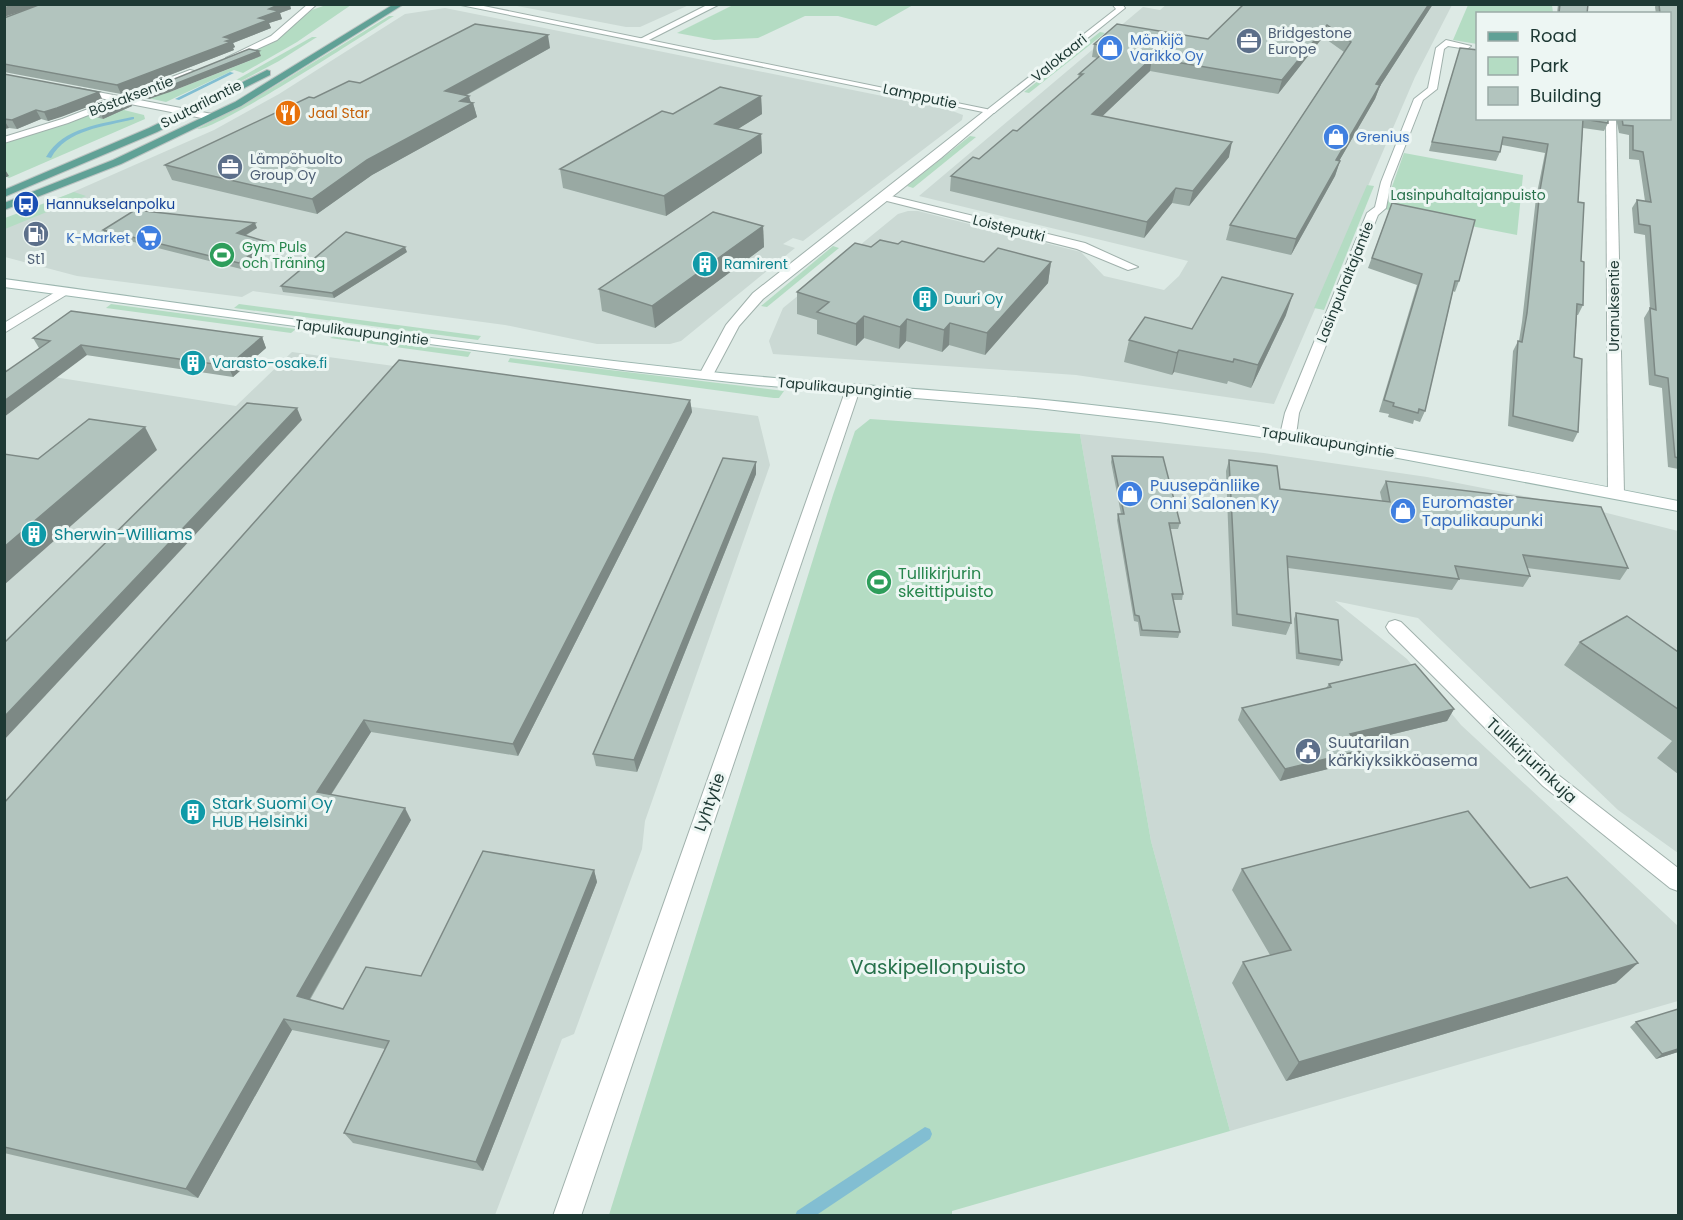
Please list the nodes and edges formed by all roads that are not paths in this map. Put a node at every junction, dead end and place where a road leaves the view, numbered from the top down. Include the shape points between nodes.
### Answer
1 (313, 4) edge
2 (378, 4) edge
3 (400, 4) edge
4 (449, 4) edge
5 (716, 4) edge
6 (1116, 4) edge
7 (461, 5) edge
8 (642, 40) junction
9 (1467, 46) edge
10 (218, 62) edge
11 (207, 67) edge
12 (1434, 69) junction
13 (1423, 78) dead end
14 (64, 88) edge
15 (122, 100) junction
16 (991, 111) junction
17 (189, 113) junction
18 (212, 117) junction
19 (1611, 120) edge
20 (4, 140) edge
21 (4, 194) edge
22 (883, 197) junction
23 (4, 207) edge
24 (1131, 267) dead end
25 (6, 283) edge
26 (62, 292) junction
27 (4, 328) edge
28 (706, 375) junction
29 (853, 389) junction
30 (1288, 435) junction
31 (1616, 493) junction
32 (1678, 506) edge
33 (1395, 627) dead end
34 (1678, 881) edge
35 (567, 1215) edge

1 - 10 street via 274,38
2 - 17 main road, Suutarilantie via 270,72
3 - 18 main road, Suutarilantie
4 - 7 street, Lampputie
5 - 8 street
6 - 16 street, Valokaari via 1121,8 1119,11
7 - 8 street, Lampputie
8 - 16 street, Lampputie
9 - 12 street, Lasinpuhaltajantie via 1446,43 1440,48
11 - 15 street, Böstaksentie
12 - 13 street, Lasinpuhaltajantie
12 - 30 street, Lasinpuhaltajantie via 1432,89 1418,94 1380,208 1373,213 1292,413
14 - 15 street
15 - 17 street
15 - 20 street, Böstaksentie
16 - 22 street, Lampputie
17 - 18 street
17 - 21 main road, Suutarilantie
18 - 23 main road, Suutarilantie via 107,166
19 - 31 street, Uranuksentie
22 - 24 street, Loisteputki via 1081,246
22 - 28 street, Lampputie via 750,303
25 - 26 street, Tapulikaupungintie
26 - 27 street
26 - 28 street, Tapulikaupungintie
28 - 29 street, Tapulikaupungintie
29 - 30 street, Tapulikaupungintie via 1073,407
29 - 35 street, Lyhtytie
30 - 31 street, Tapulikaupungintie
31 - 32 street, Tapulikaupungintie
33 - 34 street, Tullikirjurinkuja via 1550,780

